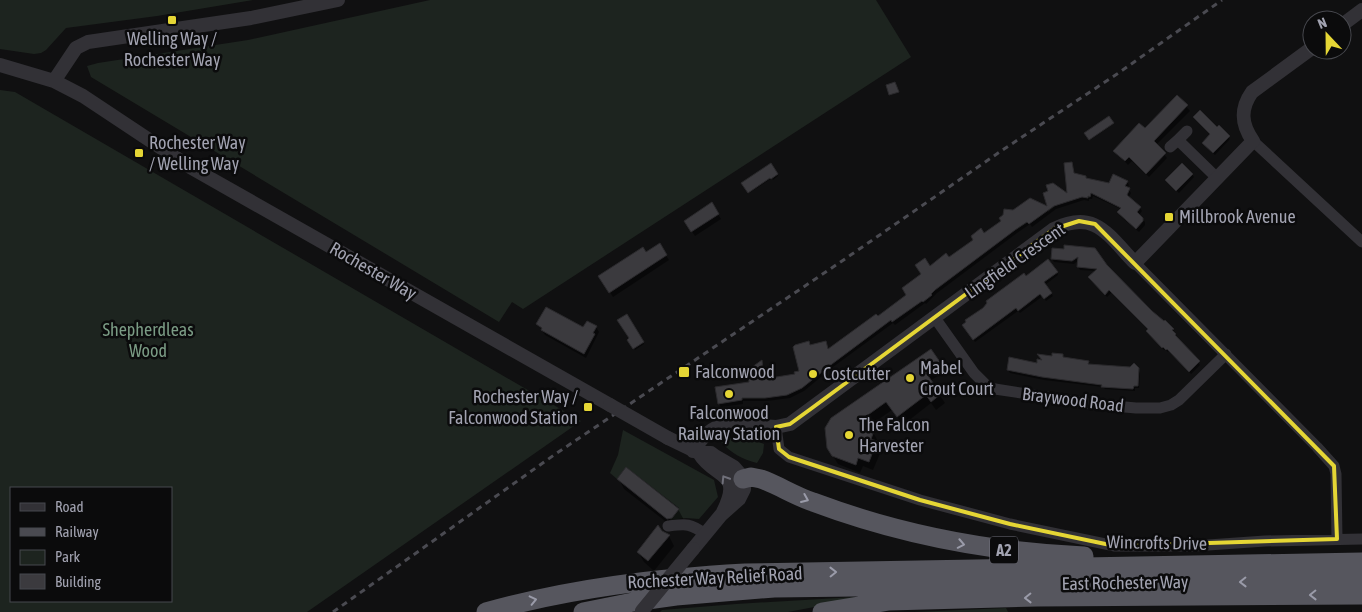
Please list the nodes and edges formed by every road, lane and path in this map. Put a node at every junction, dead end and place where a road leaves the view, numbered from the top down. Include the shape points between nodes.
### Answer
1 (338, 0) edge
2 (1302, 55) edge
3 (0, 65) edge
4 (54, 82) junction
5 (1187, 131) dead end
6 (1253, 140) junction
7 (1217, 178) junction
8 (1362, 242) edge
9 (1135, 263) junction
10 (934, 318) junction
11 (1226, 354) junction
12 (776, 427) junction
13 (696, 452) junction
14 (752, 479) junction
15 (721, 515) junction
16 (668, 526) dead end
17 (705, 534) junction
18 (1337, 539) junction
19 (1362, 539) edge
20 (1362, 562) edge
21 (1258, 564) junction
22 (888, 579) junction
23 (1362, 580) edge
24 (1362, 594) edge
25 (486, 612) edge
26 (583, 612) edge
27 (642, 612) edge
28 (822, 612) edge

1 - 4 street via 252,18 88,42 76,48
2 - 6 street via 1258,87 1247,99 1243,115 1247,133
3 - 4 street, Rochester Way
4 - 13 street, Rochester Way, bridge via 88,99 190,167
5 - 7 street via 1174,143
6 - 7 street
6 - 8 street
7 - 9 street
9 - 10 street, Lingfield Crescent via 1095,224 1066,223
9 - 11 street, Lingfield Crescent
10 - 11 street, Braywood Road via 974,373 988,386 1092,404 1136,408 1171,405
10 - 12 street, Lingfield Crescent via 790,424
11 - 18 street, Lingfield Crescent via 1334,466
12 - 13 street, Lingfield Crescent via 721,426 702,437
12 - 18 street, Wincrofts Drive via 779,449 789,457 920,500 1010,524 1115,546
13 - 14 street, Rochester Way via 711,454
15 -> 13 street via 729,496 729,483
14 - 15 street via 739,499
14 -> 21 highway, A2 via 876,524 963,544 1036,553
15 - 17 street
16 - 17 street via 688,524
17 - 27 street, bridge
18 - 19 street, Wincrofts Drive
20 - 21 highway, A2
21 - 22 highway, A2
23 -> 22 highway, East Rochester Way / A2
25 -> 22 highway, Rochester Way Relief Road / A2 via 570,592 649,580 745,573
22 - 26 highway, Rochester Way Relief Road / A2 via 711,592
24 -> 28 highway via 889,600

